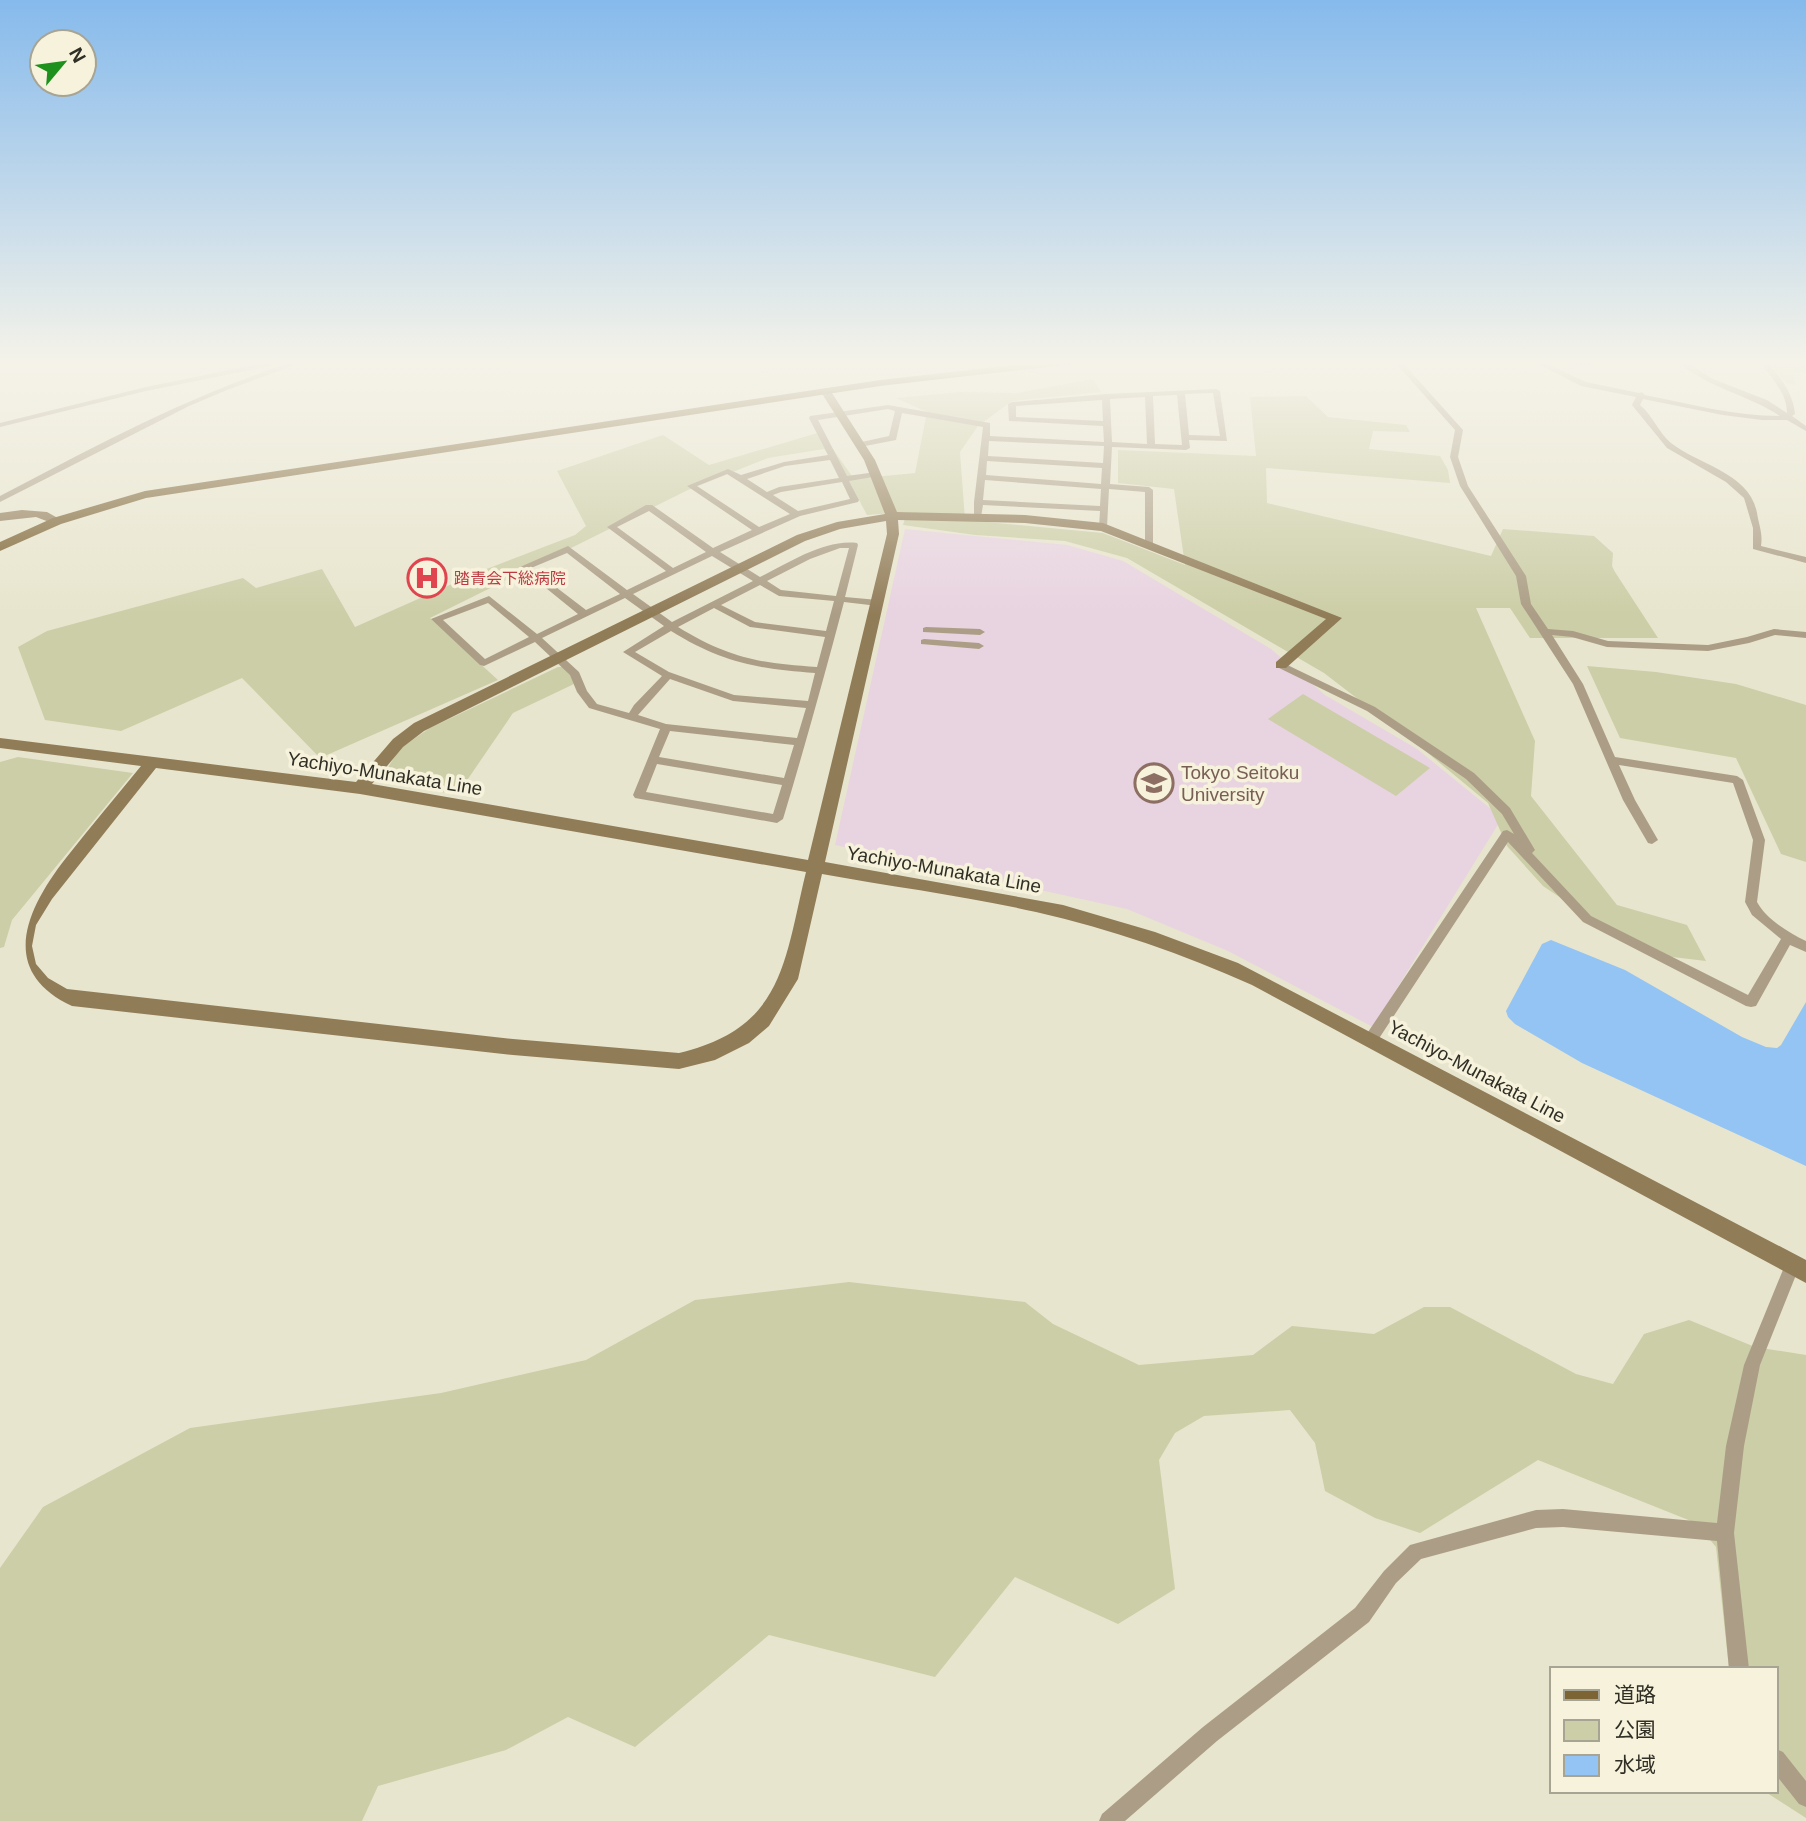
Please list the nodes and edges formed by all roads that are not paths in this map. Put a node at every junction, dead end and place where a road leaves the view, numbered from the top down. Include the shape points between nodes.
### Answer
1 (108, 446) edge
2 (467, 446) edge
3 (827, 446) edge
4 (861, 446) edge
5 (984, 446) edge
6 (1108, 446) edge
7 (1151, 446) edge
8 (1186, 446) edge
9 (1456, 446) edge
10 (1671, 446) edge
11 (832, 457) junction
12 (983, 458) junction
13 (1107, 466) junction
14 (876, 474) junction
15 (981, 477) junction
16 (741, 478) junction
17 (844, 478) junction
18 (1105, 487) junction
19 (767, 495) junction
20 (0, 499) edge
21 (978, 502) junction
22 (1104, 509) junction
23 (797, 514) junction
24 (892, 516) junction
25 (0, 517) edge
26 (977, 517) junction
27 (57, 521) junction
28 (1103, 527) junction
29 (758, 530) junction
30 (1149, 546) junction
31 (0, 547) edge
32 (713, 552) junction
33 (1806, 560) edge
34 (739, 570) junction
35 (673, 572) junction
36 (760, 583) junction
37 (629, 594) junction
38 (842, 600) junction
39 (878, 603) junction
40 (715, 605) junction
41 (652, 611) junction
42 (586, 615) junction
43 (670, 627) junction
44 (926, 630) dead end
45 (980, 632) dead end
46 (1545, 632) junction
47 (832, 635) junction
48 (1806, 635) edge
49 (536, 639) junction
50 (924, 642) dead end
51 (979, 646) dead end
52 (560, 658) junction
53 (1282, 665) joint
54 (822, 670) junction
55 (669, 675) junction
56 (812, 705) junction
57 (631, 718) junction
58 (666, 727) junction
59 (801, 741) junction
60 (0, 743) edge
61 (653, 760) junction
62 (1612, 760) junction
63 (153, 761) junction
64 (788, 782) junction
65 (360, 788) junction
66 (1652, 840) dead end
67 (1538, 866) junction
68 (816, 868) junction
69 (1788, 938) junction
70 (1806, 947) edge
71 (1371, 1038) junction
72 (1799, 1268) edge
73 (1725, 1533) junction
74 (1739, 1667) edge
75 (1778, 1762) edge
76 (1806, 1797) edge
77 (1109, 1821) edge

1 - 20 street
2 - 27 main road via 155,493
3 - 11 street
4 - 14 street
5 - 12 street
6 - 13 street
7 - 8 street
9 - 46 street via 1454,457 1464,486 1521,576 1526,604
10 - 33 street via 1744,493 1759,526 1756,547
11 - 16 street via 784,464
11 - 17 street
12 - 13 street
12 - 15 street
13 - 18 street
14 - 17 street
14 - 24 street
15 - 18 street
15 - 21 street
16 - 19 street
16 - 29 street via 728,471 691,486
17 - 19 street
17 - 23 street via 855,500
18 - 22 street
18 - 30 street via 1149,490
19 - 23 street
21 - 22 street
21 - 26 street
22 - 28 street
23 - 29 street
24 - 26 street
24 - 34 street via 816,532
24 - 39 street via 892,542
25 - 27 street via 44,513
26 - 28 street
27 - 31 main road
28 - 30 street
29 - 32 street
30 - 53 street via 1335,618
32 - 34 street
32 - 35 street
32 - 35 street via 649,507 611,527
34 - 36 street
34 - 41 street
35 - 37 street
36 - 38 street via 779,593
36 - 38 street via 818,553 854,545
36 - 40 street
37 - 41 street
37 - 42 street
37 - 42 street via 568,549 525,567
38 - 39 street
38 - 47 street
39 - 68 street
40 - 43 street
40 - 47 street via 753,625
41 - 43 street
41 - 52 street
42 - 49 street
43 - 54 street via 734,659
43 - 55 street via 628,652
44 - 45 street
46 - 48 street via 1607,644 1708,648 1774,632
46 - 62 street via 1578,684
47 - 54 street
49 - 49 street via 489,599 436,619 484,663
49 - 52 street
50 - 51 street
52 - 57 street via 593,706
52 - 65 street via 413,731 383,758
53 - 67 street via 1371,709 1470,776 1506,811
54 - 56 street
55 - 56 street via 733,698
55 - 57 street
56 - 59 street
57 - 58 street
58 - 59 street
58 - 61 street
59 - 64 street
60 - 63 street, Yachiyo-Munakata Line
61 - 64 street
61 - 64 street via 639,795 777,819
62 - 66 street
62 - 69 street via 1737,780 1759,841 1751,902 1756,912
63 - 65 street, Yachiyo-Munakata Line
63 - 68 street via 43,900 25,932 29,971 50,991 114,1003 679,1061 708,1054 742,1037 776,1003 789,979
65 - 68 street, Yachiyo-Munakata Line
67 - 69 street via 1587,919 1751,1002
67 - 71 street via 1507,834
68 - 71 street, Yachiyo-Munakata Line via 1034,905 1121,927 1224,964
69 - 70 street
71 - 72 street, Yachiyo-Munakata Line
72 - 73 street via 1752,1365 1735,1446
73 - 74 street
73 - 77 street via 1536,1519 1416,1552 1362,1615 1210,1734
75 - 76 street

